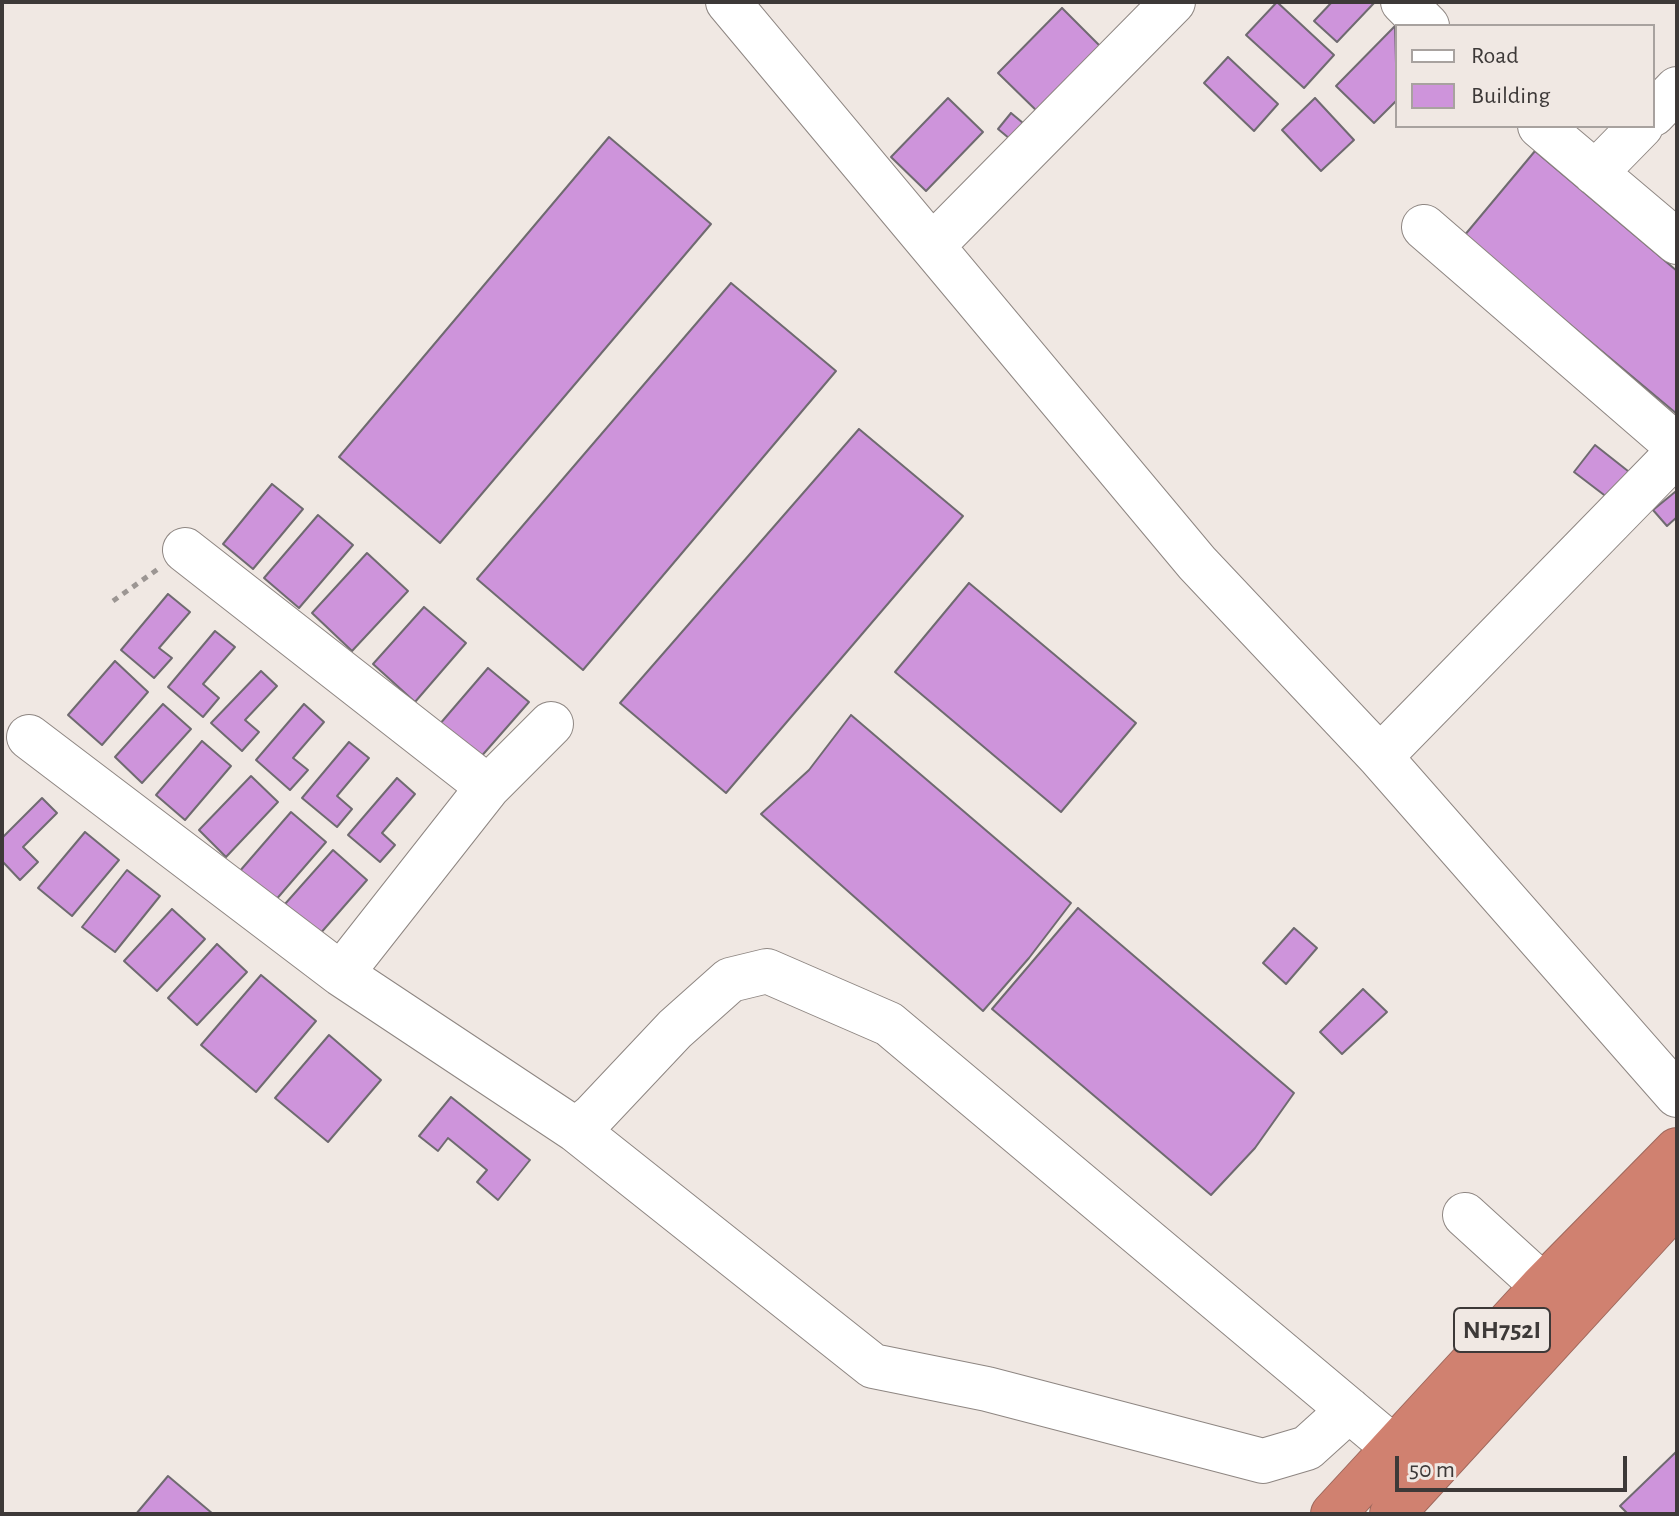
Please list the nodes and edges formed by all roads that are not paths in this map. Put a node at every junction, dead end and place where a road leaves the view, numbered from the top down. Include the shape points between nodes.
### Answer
1 (728, 2) edge
2 (1173, 2) edge
3 (1403, 2) edge
4 (1425, 24) edge
5 (1677, 89) edge
6 (1655, 112) edge
7 (1542, 128) edge
8 (1639, 128) edge
9 (1595, 173) junction
10 (1424, 227) dead end
11 (1677, 242) edge
12 (932, 246) junction
13 (1677, 446) edge
14 (1677, 453) edge
15 (185, 550) road end
16 (551, 724) dead end
17 (29, 737) dead end
18 (1380, 757) junction
19 (488, 787) junction
20 (341, 974) junction
21 (1676, 1091) edge
22 (576, 1130) junction
23 (1677, 1150) edge
24 (1677, 1203) edge
25 (1465, 1215) dead end
26 (1543, 1286) junction
27 (1349, 1410) junction
28 (1393, 1447) junction
29 (1333, 1514) edge
30 (1392, 1514) edge

1 - 12 street
2 - 12 street
3 - 4 street
5 - 6 street
7 - 9 street
8 - 9 street
9 - 11 street
10 - 13 street
12 - 18 street via 1197,563
14 - 18 street
15 - 19 street
16 - 19 street
17 - 20 street
18 - 21 street
19 - 20 street
20 - 22 street
22 - 27 street via 873,1366 987,1389 1263,1461 1307,1448
22 - 27 street via 730,980 767,971 889,1024
23 - 26 highway, NH752I
24 - 30 highway, NH752I
25 - 26 street
26 - 28 highway, NH752I
27 - 28 street
28 - 29 highway, NH752I

